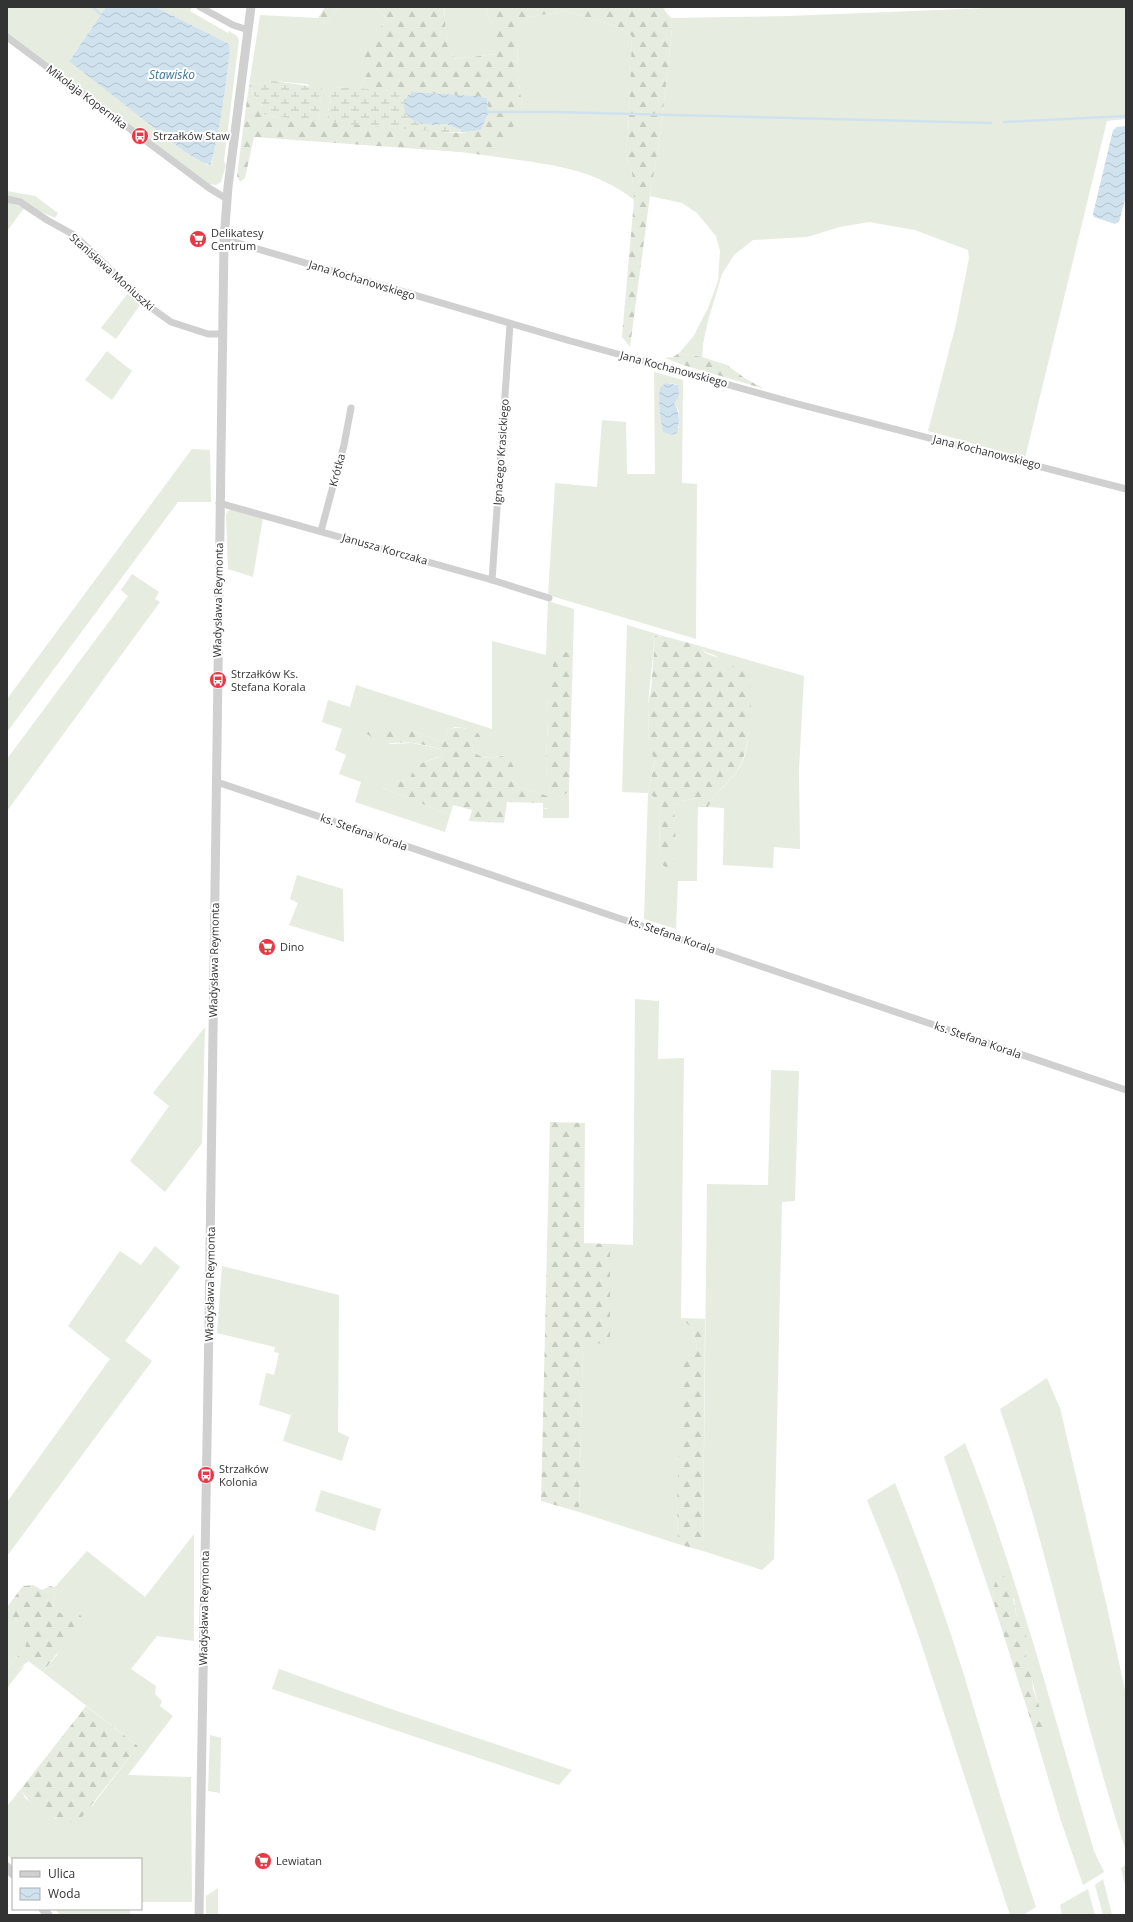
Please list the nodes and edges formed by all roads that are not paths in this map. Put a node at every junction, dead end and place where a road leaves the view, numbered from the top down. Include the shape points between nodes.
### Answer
1 (200, 7) edge
2 (251, 7) edge
3 (248, 30) junction
4 (7, 37) edge
5 (227, 198) junction
6 (7, 199) edge
7 (224, 239) junction
8 (510, 324) junction
9 (222, 334) junction
10 (351, 408) dead end
11 (1126, 489) edge
12 (219, 503) junction
13 (321, 530) junction
14 (492, 580) junction
15 (549, 598) dead end
16 (217, 782) junction
17 (1126, 1090) edge
18 (198, 1915) edge

1 - 3 street
2 - 3 street, Władysława Reymonta
3 - 5 street, Władysława Reymonta
4 - 5 street, Mikołaja Kopernika via 209,188
5 - 7 street, Władysława Reymonta
6 - 9 street, Stanisława Moniuszki via 20,202 74,235 150,307 171,322 208,334
7 - 8 street, Jana Kochanowskiego
7 - 9 street, Władysława Reymonta
8 - 11 street, Jana Kochanowskiego via 798,404
8 - 14 street, Ignacego Krasickiego
9 - 12 street, Władysława Reymonta
10 - 13 street, Krótka via 344,445
12 - 13 street, Janusza Korczaka
12 - 16 street, Władysława Reymonta
13 - 14 street, Janusza Korczaka
14 - 15 street, Janusza Korczaka
16 - 17 street, ks. Stefana Korala
16 - 18 street, Władysława Reymonta

